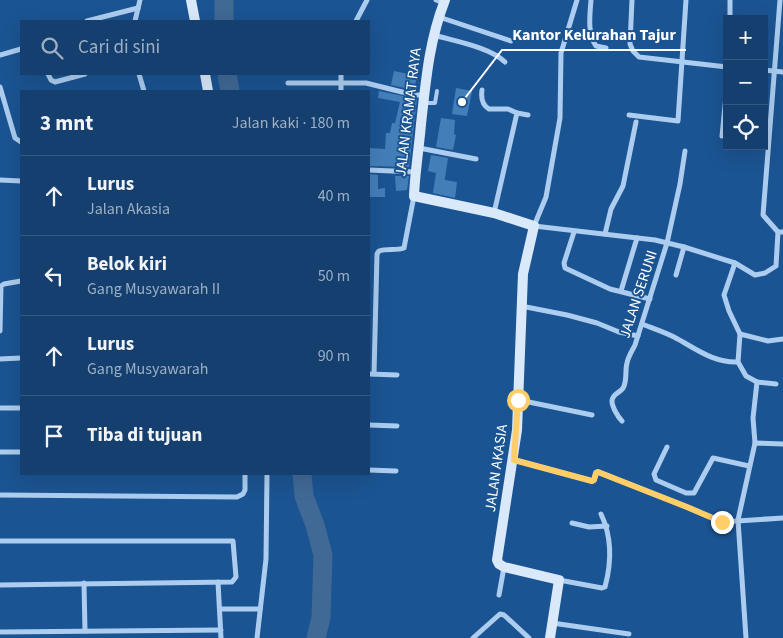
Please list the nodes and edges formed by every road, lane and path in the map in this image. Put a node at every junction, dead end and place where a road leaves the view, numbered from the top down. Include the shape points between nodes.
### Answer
1 (140, 0) edge
2 (192, 0) edge
3 (367, 0) edge
4 (577, 0) edge
5 (591, 0) edge
6 (632, 0) edge
7 (686, 0) edge
8 (730, 0) edge
9 (780, 0) edge
10 (442, 1) edge
11 (138, 8) junction
12 (730, 15) edge
13 (439, 17) junction
14 (91, 20) edge
15 (135, 20) edge
16 (195, 20) edge
17 (357, 20) edge
18 (433, 35) junction
19 (510, 40) dead end
20 (606, 48) dead end
21 (20, 49) edge
22 (0, 55) edge
23 (505, 62) dead end
24 (683, 63) junction
25 (723, 67) edge
26 (768, 70) edge
27 (775, 71) junction
28 (783, 72) edge
29 (48, 75) edge
30 (81, 75) edge
31 (139, 75) edge
32 (205, 75) edge
33 (340, 75) edge
34 (340, 82) junction
35 (288, 83) dead end
36 (0, 87) edge
37 (144, 90) edge
38 (208, 90) edge
39 (341, 90) edge
40 (482, 90) dead end
41 (436, 91) dead end
42 (423, 99) junction
43 (725, 105) edge
44 (516, 113) junction
45 (528, 115) dead end
46 (629, 115) dead end
47 (636, 122) dead end
48 (722, 136) dead end
49 (20, 141) edge
50 (419, 148) junction
51 (685, 151) dead end
52 (476, 159) dead end
53 (370, 170) edge
54 (415, 172) junction
55 (0, 180) edge
56 (20, 181) edge
57 (414, 196) junction
58 (494, 213) junction
59 (534, 226) junction
60 (574, 232) junction
61 (781, 232) edge
62 (605, 234) junction
63 (636, 238) junction
64 (667, 243) junction
65 (684, 247) junction
66 (735, 263) junction
67 (676, 275) dead end
68 (20, 280) edge
69 (621, 291) junction
70 (650, 299) junction
71 (521, 306) junction
72 (642, 324) junction
73 (0, 332) edge
74 (740, 334) junction
75 (638, 336) junction
76 (783, 340) edge
77 (0, 358) edge
78 (20, 358) edge
79 (738, 362) junction
80 (371, 374) edge
81 (397, 375) dead end
82 (757, 382) junction
83 (776, 384) dead end
84 (518, 400) junction
85 (0, 408) edge
86 (20, 408) edge
87 (592, 415) dead end
88 (622, 422) dead end
89 (370, 425) edge
90 (397, 426) dead end
91 (755, 443) junction
92 (783, 444) edge
93 (667, 447) dead end
94 (0, 452) edge
95 (20, 452) edge
96 (514, 460) junction
97 (749, 466) junction
98 (370, 470) edge
99 (396, 471) dead end
100 (245, 475) edge
101 (267, 475) edge
102 (0, 495) edge
103 (601, 514) dead end
104 (783, 518) edge
105 (738, 520) junction
106 (572, 523) dead end
107 (607, 526) junction
108 (0, 541) edge
109 (504, 568) junction
110 (559, 580) junction
111 (84, 582) junction
112 (218, 582) junction
113 (0, 585) edge
114 (499, 595) dead end
115 (220, 609) junction
116 (260, 609) junction
117 (552, 623) junction
118 (221, 630) junction
119 (85, 631) junction
120 (0, 632) edge
121 (630, 634) dead end
122 (221, 638) edge
123 (257, 638) edge
124 (474, 638) edge
125 (529, 638) edge
126 (550, 638) edge
127 (746, 638) edge

1 - 11 street
2 - 16 street
3 - 17 street
4 - 59 street via 561,52 560,118 546,197
5 - 20 street via 591,38 596,46
6 - 24 street via 630,44 633,51 639,57
7 - 24 street
8 - 12 street
9 - 27 street
10 - 13 street, JALAN KRAMAT RAYA
11 - 14 street
11 - 15 street
13 - 18 street, JALAN KRAMAT RAYA
13 - 19 street
18 - 23 street via 491,53
18 - 42 street, JALAN KRAMAT RAYA
21 - 22 street
24 - 25 street
24 - 46 street via 678,121
26 - 27 street
27 - 28 street
27 - 61 street via 763,215
29 - 30 street via 55,82
31 - 37 street
32 - 38 street
33 - 34 street
34 - 35 street
34 - 39 street
34 - 42 street via 366,83
36 - 49 street via 15,138
40 - 44 street via 486,107
41 - 42 lane via 434,104
42 - 50 street, JALAN KRAMAT RAYA
43 - 48 street
44 - 45 street
44 - 58 street
47 - 62 street via 623,186 611,209
50 - 52 street
50 - 54 street, JALAN KRAMAT RAYA
51 - 64 street, JALAN SERUNI
53 - 54 street
54 - 57 street, JALAN KRAMAT RAYA
55 - 56 street
57 - 58 street, JALAN KRAMAT RAYA
57 - 80 street via 404,248 383,250 377,254
58 - 59 street, JALAN KRAMAT RAYA
59 - 60 street
59 - 71 street, JALAN AKASIA via 523,274
60 - 62 street
60 - 69 street via 565,268
61 - 66 street via 776,266 755,275
62 - 63 street
63 - 64 street
63 - 69 street
64 - 65 street
64 - 70 street, JALAN SERUNI
65 - 66 street
65 - 67 street
66 - 74 street via 724,295
68 - 73 street via 2,285
69 - 70 street
70 - 72 street, JALAN SERUNI
71 - 75 street via 567,315
71 - 84 street, JALAN AKASIA
72 - 75 street, JALAN SERUNI
72 - 79 street via 725,363
74 - 76 street
74 - 79 street
75 - 88 street, JALAN SERUNI via 626,364 624,388 613,398
77 - 78 street
79 - 82 street via 746,376
80 - 81 street
82 - 83 street
82 - 91 street via 753,418
84 - 87 street
84 - 96 street, JALAN AKASIA
85 - 86 street
89 - 90 street
91 - 92 street
91 - 97 street
93 - 97 street via 654,477 686,493 694,492 713,458
94 - 95 street
96 - 105 street via 593,480 598,472 722,522
96 - 109 street, JALAN AKASIA via 498,560
97 - 105 street
98 - 99 street
100 - 102 street via 245,490 237,497
101 - 116 street via 266,558
103 - 107 street
104 - 105 street
105 - 127 street
106 - 107 street
107 - 110 street via 610,551 604,588
108 - 112 street via 233,541 236,577 232,582
109 - 110 street
109 - 114 street
110 - 117 street
111 - 112 street
111 - 113 street
111 - 119 street
112 - 115 street
115 - 116 street
115 - 118 street
116 - 123 street
117 - 121 street
117 - 126 street
118 - 119 street
118 - 122 street
119 - 120 street
124 - 125 street via 500,614

